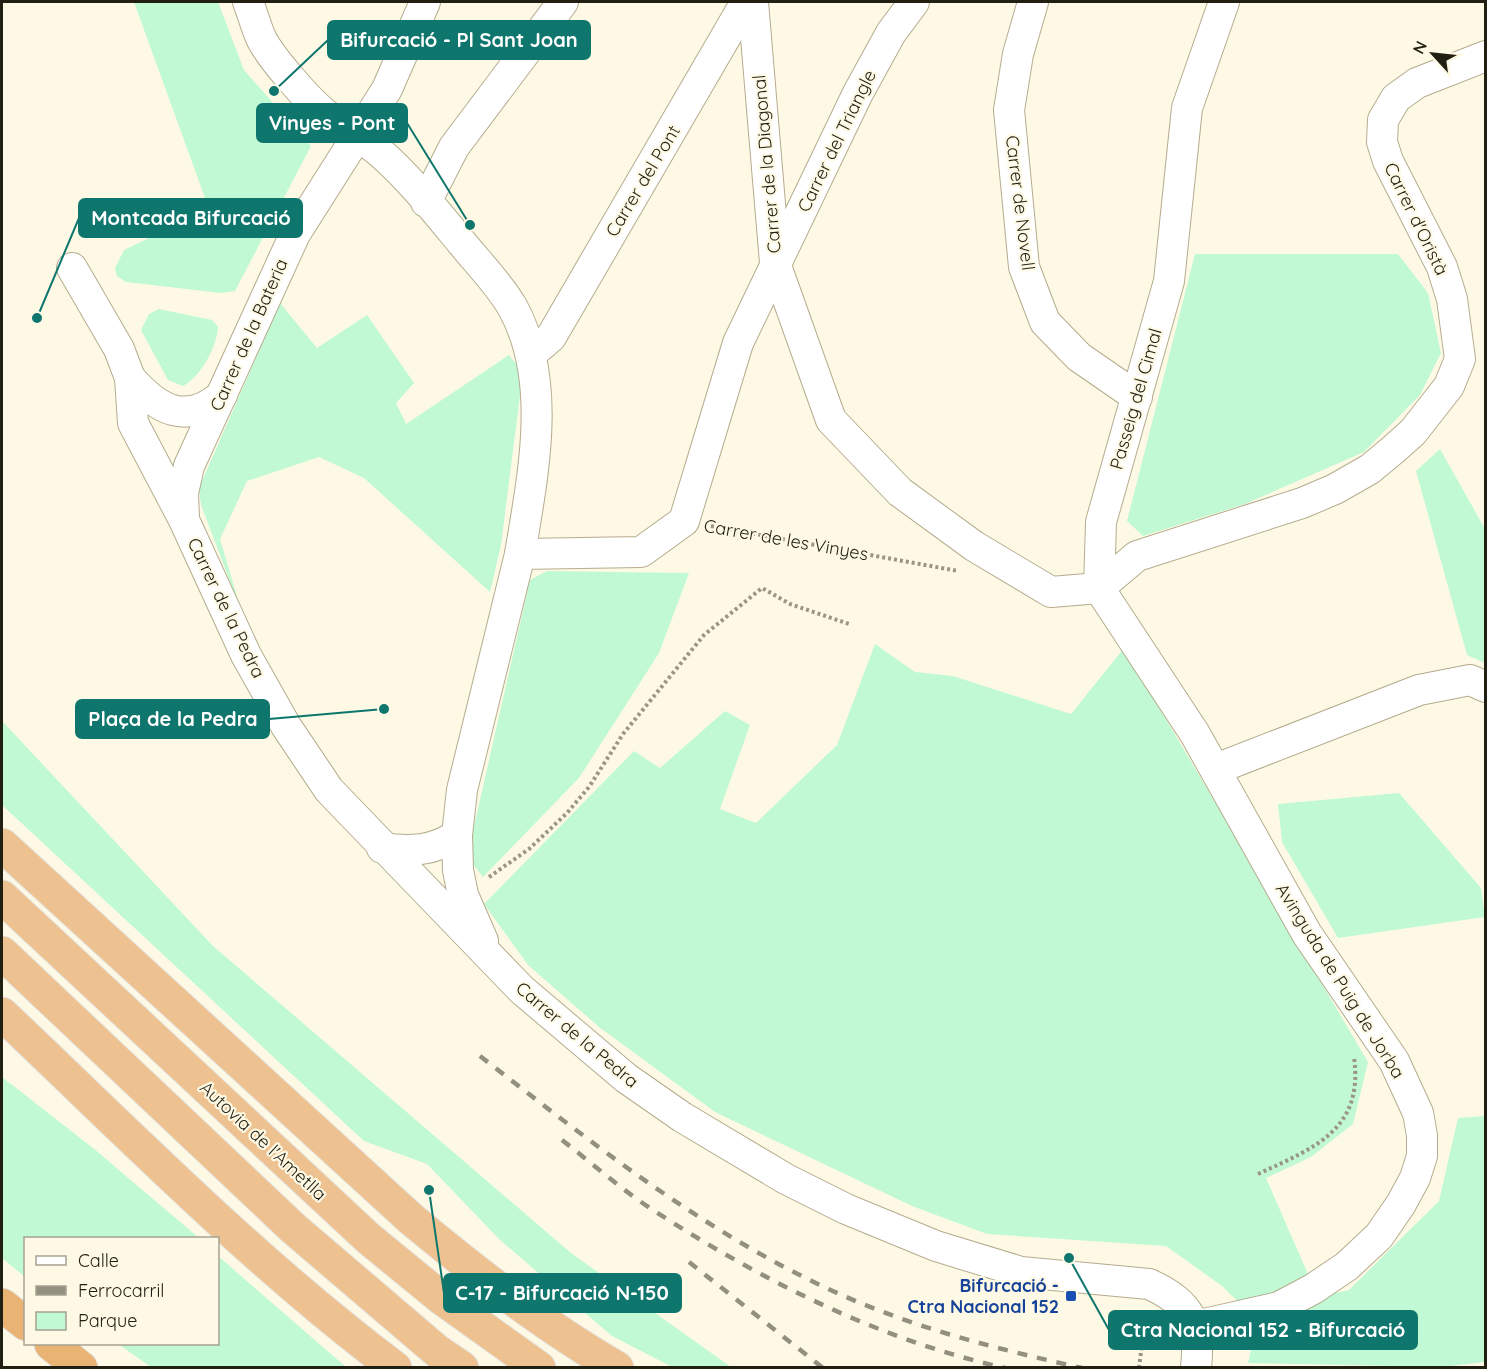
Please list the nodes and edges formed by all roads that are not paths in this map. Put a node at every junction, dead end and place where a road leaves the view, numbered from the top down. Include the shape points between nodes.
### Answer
1 (248, 2) edge
2 (425, 2) edge
3 (563, 2) edge
4 (746, 2) edge
5 (753, 2) edge
6 (914, 2) edge
7 (1033, 2) edge
8 (1224, 2) edge
9 (1485, 56) edge
10 (357, 137) junction
11 (426, 202) junction
12 (776, 263) junction
13 (72, 268) dead end
14 (531, 354) junction
15 (130, 378) junction
16 (222, 396) junction
17 (1137, 397) junction
18 (184, 520) junction
19 (684, 521) joint
20 (520, 554) junction
21 (1099, 588) junction
22 (1485, 687) edge
23 (1216, 769) junction
24 (457, 835) junction
25 (2, 845) edge
26 (382, 848) junction
27 (428, 894) junction
28 (464, 895) junction
29 (2, 897) edge
30 (2, 953) edge
31 (490, 957) junction
32 (2, 1014) edge
33 (2, 1305) edge
34 (24, 1322) edge
35 (52, 1345) edge
36 (1196, 1349) edge
37 (81, 1368) edge
38 (395, 1368) edge
39 (462, 1368) edge
40 (539, 1368) edge
41 (617, 1368) edge

1 - 10 street via 262,40 277,60 323,112
2 - 10 street, Carrer de la Bateria via 387,89
3 - 11 street via 454,147
4 - 14 street, Carrer del Pont via 551,337
5 - 12 street, Carrer de la Diagonal
6 - 12 street, Carrer del Triangle via 891,33 858,93
7 - 17 street, Carrer de Novell via 1018,54 1009,110 1024,267 1045,322 1079,357
8 - 17 street, Passeig del Cimal via 1187,108 1169,281
9 - 21 street, Carrer d'Oristà via 1417,82 1396,98 1383,120 1382,142 1388,161 1434,250 1452,299 1460,360 1449,386 1413,432 1370,469 1302,503 1137,556
10 - 11 street via 383,156
10 - 16 street, Carrer de la Bateria via 295,234
11 - 14 street via 512,306
12 - 19 street, Carrer del Triangle via 738,343
12 - 21 street, Carrer de la Diagonal via 831,420 900,492 968,542 1051,592
13 - 15 street, Carrer de la Pedra via 119,349
14 - 20 street via 537,401 535,447
15 - 16 street, Carrer de la Pedra via 160,406 177,412 194,412
15 - 18 street, Carrer de la Pedra via 133,423
16 - 18 street, Carrer de la Bateria via 189,466 183,493
17 - 21 street, Passeig del Cimal via 1101,522
18 - 26 street, Carrer de la Pedra via 241,645 286,726 329,790
19 - 20 street, Carrer de les Vinyes via 641,552
20 - 24 street via 462,790
21 - 23 street
22 - 23 street via 1470,680 1419,690
23 - 36 street, Avinguda de Puig de Jorba via 1307,934 1394,1061 1418,1113 1422,1156 1401,1204 1379,1236 1347,1266 1312,1289
24 - 26 street via 442,845 408,852
24 - 28 street via 458,870
25 - 41 highway via 419,1225 479,1276
26 - 27 street, Carrer de la Pedra
27 - 28 street via 447,898
27 - 31 street, Carrer de la Pedra
28 - 31 street
29 - 40 highway, Autovia de l'Ametlla via 368,1238 440,1297
30 - 39 highway via 293,1228
31 - 36 street, Carrer de la Pedra via 555,1020 626,1078 743,1155 846,1209 979,1261 1021,1272 1149,1284 1186,1307
32 - 38 highway via 129,1138 345,1330
33 - 34 highway
35 - 37 highway

